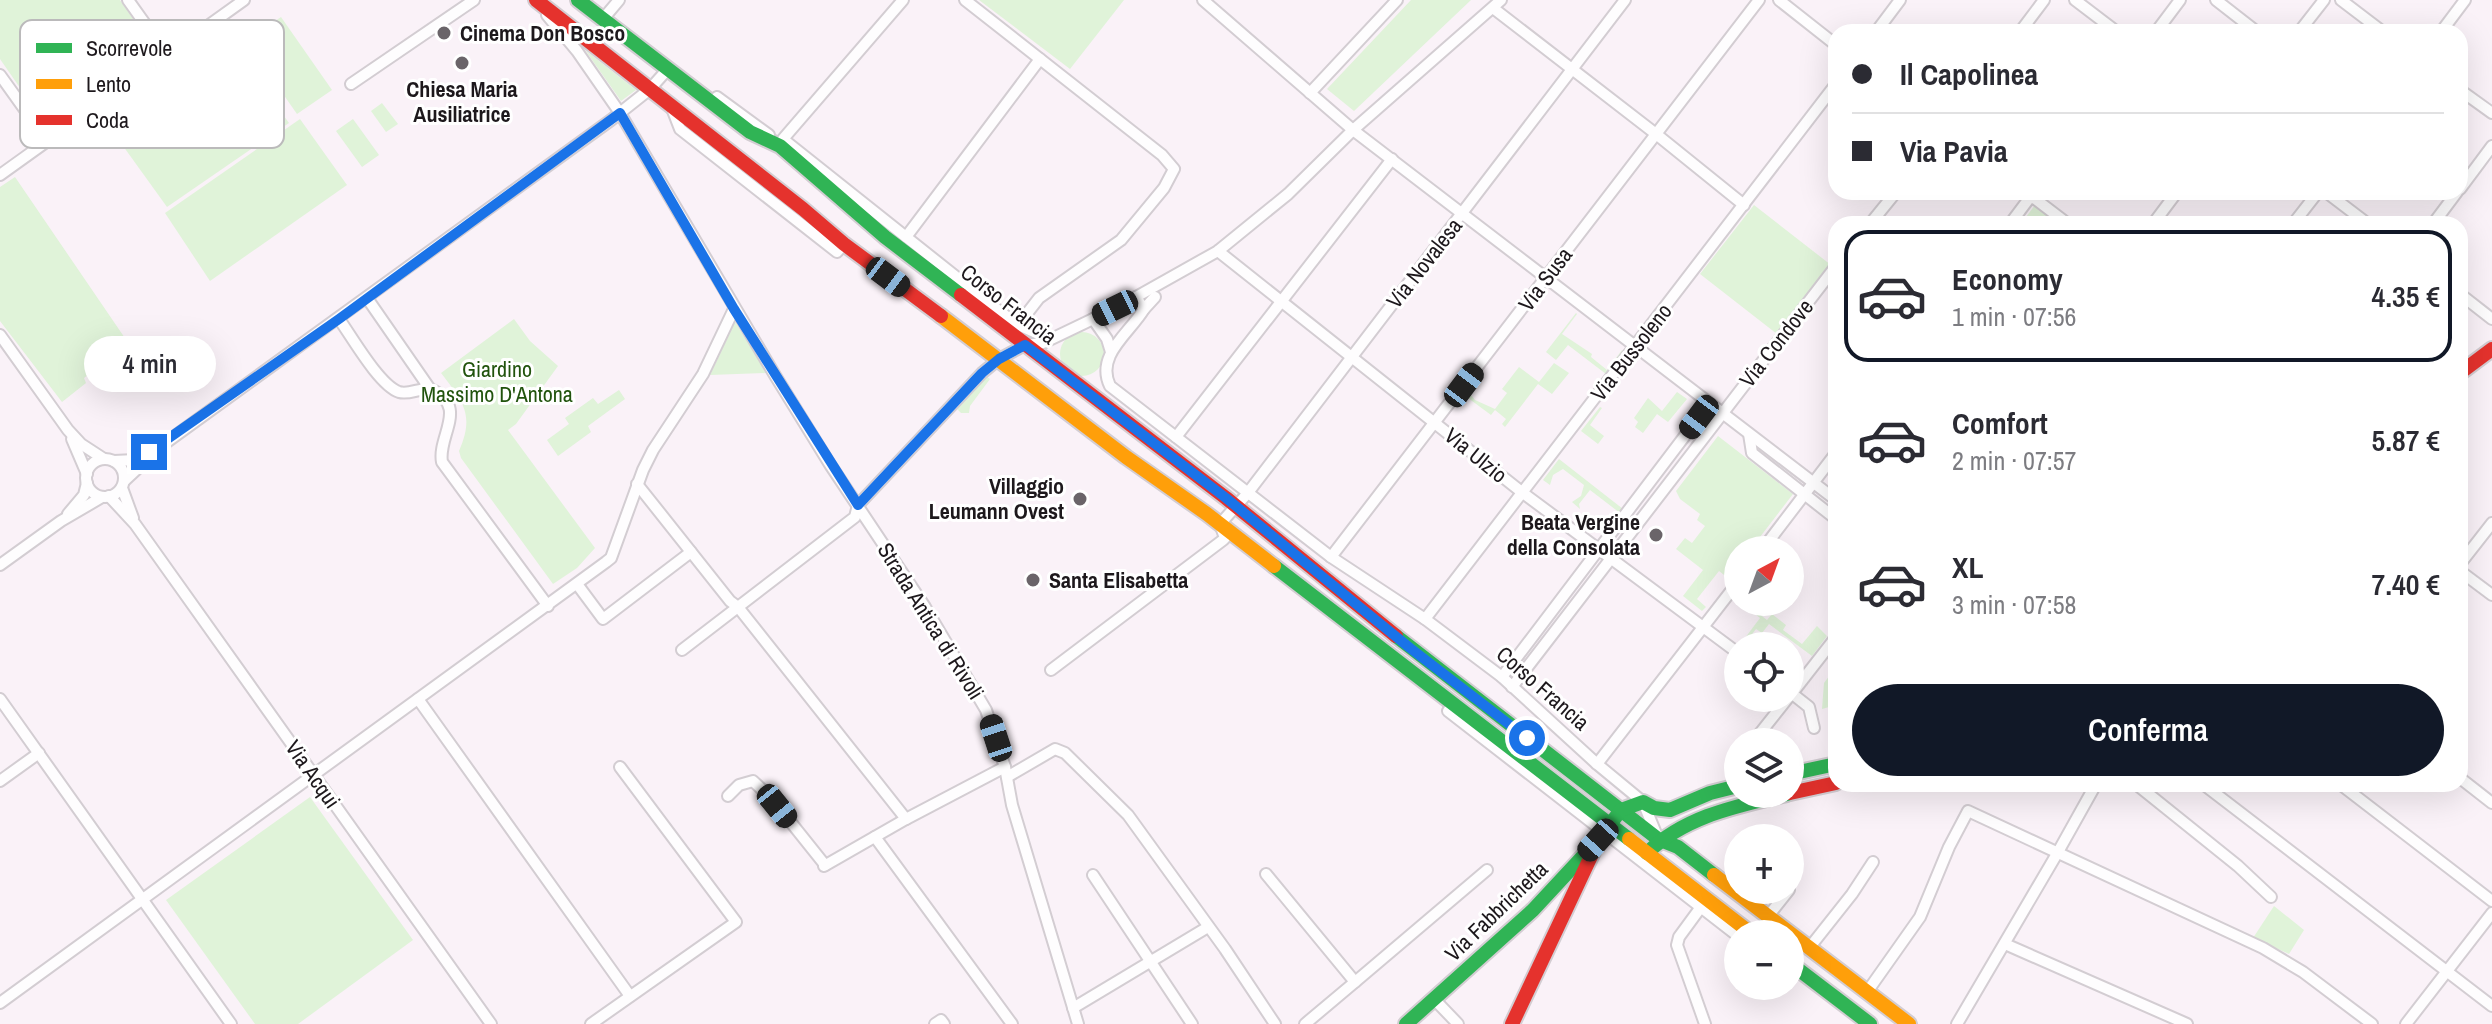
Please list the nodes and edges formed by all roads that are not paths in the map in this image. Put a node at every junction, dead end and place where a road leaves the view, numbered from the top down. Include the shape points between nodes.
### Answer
1 (128, 0) edge
2 (244, 0) edge
3 (474, 0) edge
4 (535, 0) edge
5 (578, 0) edge
6 (619, 0) edge
7 (903, 0) edge
8 (965, 0) edge
9 (1203, 0) edge
10 (1397, 0) edge
11 (1625, 0) edge
12 (1759, 0) edge
13 (1779, 0) edge
14 (1900, 0) edge
15 (2044, 0) edge
16 (2075, 0) edge
17 (2180, 0) edge
18 (2216, 0) edge
19 (2324, 0) edge
20 (2341, 0) edge
21 (2465, 0) edge
22 (1497, 4) edge
23 (605, 16) junction
24 (142, 20) edge
25 (217, 20) edge
26 (1882, 24) edge
27 (2026, 24) edge
28 (2106, 24) edge
29 (2162, 24) edge
30 (2247, 24) edge
31 (2305, 24) edge
32 (2372, 24) edge
33 (2447, 24) edge
34 (1828, 39) edge
35 (581, 46) junction
36 (1040, 59) junction
37 (667, 70) junction
38 (1572, 70) junction
39 (0, 75) edge
40 (351, 84) dead end
41 (650, 89) junction
42 (1310, 93) junction
43 (1828, 95) edge
44 (2468, 96) edge
45 (20, 103) edge
46 (620, 113) junction
47 (2492, 113) edge
48 (1353, 130) junction
49 (1656, 134) junction
50 (783, 139) junction
51 (2492, 146) edge
52 (39, 148) edge
53 (1392, 159) junction
54 (0, 175) edge
55 (2468, 178) edge
56 (1890, 200) edge
57 (2039, 200) edge
58 (2312, 200) edge
59 (2336, 200) edge
60 (2451, 200) edge
61 (1744, 205) junction
62 (1462, 214) junction
63 (1876, 216) edge
64 (2058, 216) edge
65 (2299, 216) edge
66 (2358, 216) edge
67 (2439, 216) edge
68 (906, 237) junction
69 (1218, 251) junction
70 (1545, 278) junction
71 (1828, 278) edge
72 (1136, 297) junction
73 (1155, 297) dead end
74 (367, 298) junction
75 (2468, 300) edge
76 (1281, 301) junction
77 (734, 309) junction
78 (1144, 309) junction
79 (339, 319) junction
80 (1093, 319) junction
81 (2492, 319) edge
82 (1018, 325) junction
83 (0, 335) edge
84 (1050, 339) junction
85 (1025, 345) junction
86 (1635, 347) junction
87 (2492, 349) edge
88 (1111, 352) junction
89 (1352, 356) junction
90 (999, 359) junction
91 (2468, 367) edge
92 (430, 389) junction
93 (1709, 404) junction
94 (1722, 414) junction
95 (1435, 422) junction
96 (68, 430) junction
97 (1749, 434) junction
98 (1176, 437) junction
99 (164, 444) junction
100 (109, 460) junction
101 (1828, 464) edge
102 (87, 479) junction
103 (1814, 483) junction
104 (123, 484) junction
105 (637, 484) junction
106 (1523, 493) junction
107 (1247, 494) junction
108 (1805, 494) junction
109 (1828, 494) edge
110 (106, 497) junction
111 (858, 505) junction
112 (1235, 505) junction
113 (1828, 513) edge
114 (61, 521) junction
115 (2492, 523) edge
116 (135, 524) junction
117 (1220, 524) junction
118 (1773, 536) edge
119 (1599, 549) junction
120 (691, 552) junction
121 (2468, 554) edge
122 (1331, 557) junction
123 (1612, 558) junction
124 (0, 565) edge
125 (2468, 577) edge
126 (577, 584) junction
127 (2492, 595) edge
128 (1724, 601) edge
129 (548, 606) junction
130 (738, 607) junction
131 (1425, 619) junction
132 (1704, 627) junction
133 (1724, 642) edge
134 (1828, 647) edge
135 (1410, 648) junction
136 (682, 650) dead end
137 (1399, 661) junction
138 (1051, 670) dead end
139 (1502, 677) junction
140 (1804, 677) edge
141 (1512, 687) junction
142 (0, 699) edge
143 (418, 699) junction
144 (1804, 704) edge
145 (1777, 712) edge
146 (1764, 728) edge
147 (1814, 728) dead end
148 (39, 753) junction
149 (1597, 764) junction
150 (1828, 766) edge
151 (620, 767) dead end
152 (1804, 771) edge
153 (1006, 772) junction
154 (314, 774) junction
155 (0, 781) edge
156 (2468, 784) edge
157 (1828, 785) edge
158 (1724, 790) edge
159 (1804, 790) edge
160 (2093, 792) edge
161 (2146, 792) edge
162 (2213, 792) edge
163 (2350, 792) edge
164 (728, 796) dead end
165 (1643, 802) junction
166 (2492, 803) edge
167 (1729, 808) edge
168 (1621, 810) junction
169 (906, 819) junction
170 (1604, 832) junction
171 (875, 837) junction
172 (1658, 839) junction
173 (2058, 852) junction
174 (1647, 853) junction
175 (1873, 862) dead end
176 (1487, 870) dead end
177 (1266, 874) dead end
178 (1093, 875) dead end
179 (1560, 881) junction
180 (1575, 891) junction
181 (2271, 897) dead end
182 (143, 900) junction
183 (2492, 901) edge
184 (1778, 904) edge
185 (1701, 907) junction
186 (2492, 913) edge
187 (1769, 915) junction
188 (1734, 920) edge
189 (1724, 925) edge
190 (1208, 927) junction
191 (2005, 944) junction
192 (1810, 947) junction
193 (1151, 963) junction
194 (2447, 972) junction
195 (1804, 974) edge
196 (1355, 982) junction
197 (1867, 992) junction
198 (630, 996) junction
199 (1434, 999) junction
200 (0, 1003) edge
201 (2492, 1006) edge
202 (1073, 1008) junction
203 (231, 1024) edge
204 (491, 1024) edge
205 (591, 1024) edge
206 (1012, 1024) edge
207 (1078, 1024) edge
208 (1192, 1024) edge
209 (1275, 1024) edge
210 (1305, 1024) edge
211 (1406, 1024) edge
212 (1458, 1024) edge
213 (1512, 1024) edge
214 (1705, 1024) edge
215 (1870, 1024) edge
216 (1909, 1024) edge
217 (1957, 1024) edge
218 (2187, 1024) edge
219 (2372, 1024) edge
220 (2406, 1024) edge

1 - 24 street
2 - 25 street
3 - 40 street
4 - 35 main road
5 - 23 main road, Corso Francia
6 - 23 street
7 - 50 street
8 - 36 street, Corso Francia
9 - 42 street
10 - 42 street
11 - 38 street, Via Novalesa
12 - 49 street, Via Susa
13 - 34 street
14 - 26 street
15 - 27 street
16 - 28 street
17 - 29 street
18 - 30 street
19 - 31 street
20 - 32 street
21 - 33 street
22 - 38 street
22 - 48 street
23 - 37 main road, Corso Francia
23 - 50 street, Corso Francia via 769,135
35 - 41 main road
35 - 46 street, Strada Antica di Rivoli
36 - 68 street
36 - 82 street, Corso Francia via 1174,169 1121,240 1039,298
37 - 41 street
37 - 85 main road, Corso Francia via 750,132 780,146 885,237
38 - 49 street
38 - 62 street, Via Novalesa
39 - 45 street
41 - 46 street
41 - 90 main road
42 - 48 street
43 - 61 street, Via Bussoleno
44 - 47 street
46 - 74 street
46 - 77 street, Strada Antica di Rivoli
48 - 53 street
48 - 69 street via 1288,194
49 - 61 street
49 - 70 street, Via Susa
50 - 68 street, Corso Francia
51 - 55 street
52 - 54 street
53 - 62 street
53 - 76 street
56 - 63 street
57 - 64 street
58 - 65 street
59 - 66 street
60 - 67 street
61 - 86 street, Via Bussoleno
62 - 70 street
62 - 89 street, Via Novalesa
68 - 82 street, Corso Francia
69 - 72 street
69 - 76 street, Via Ulzio
70 - 86 street
70 - 95 street, Via Susa
71 - 94 street, Via Condove
72 - 78 street
72 - 80 street
73 - 78 street
74 - 79 street
74 - 92 street
75 - 81 street
76 - 89 street, Via Ulzio
76 - 98 street
77 - 105 street via 703,374
77 - 111 street, Strada Antica di Rivoli
78 - 88 street
79 - 92 street via 395,390
79 - 99 street
80 - 84 street
80 - 88 street
82 - 84 street, Corso Francia
83 - 96 street
84 - 85 street
85 - 90 street
85 - 112 main road, Corso Francia
86 - 93 street
86 - 106 street, Via Bussoleno
87 - 91 main road
88 - 98 street, Corso Francia via 1106,373 1110,386
89 - 95 street, Via Ulzio
89 - 107 street, Via Novalesa
90 - 111 street
90 - 117 main road
92 - 129 street via 443,397 451,414 442,462
93 - 94 street
93 - 119 street
94 - 97 street
94 - 123 street, Via Condove
95 - 106 street, Via Ulzio
95 - 122 street, Via Susa
96 - 100 street
96 - 102 street
97 - 103 street
97 - 108 street via 1752,453
98 - 107 street, Corso Francia
99 - 100 street via 135,460
99 - 104 street
100 - 102 street via 93,464
100 - 104 street via 122,469
101 - 103 street
102 - 110 street via 93,492
102 - 114 street via 84,495
103 - 108 street
103 - 109 street
104 - 110 street
104 - 116 street, Via Acqui
105 - 120 street
105 - 126 street via 611,558
106 - 119 street, Via Ulzio
106 - 131 street, Via Bussoleno
107 - 112 street, Via Novalesa
107 - 122 street, Corso Francia
108 - 113 street
108 - 118 street
110 - 114 street
110 - 116 street, Via Acqui
111 - 130 street via 855,517
111 - 153 street, Strada Antica di Rivoli via 986,710
112 - 117 street, Via Novalesa
112 - 135 main road, Corso Francia
114 - 124 street
115 - 121 street
116 - 154 street, Via Acqui
117 - 137 main road
117 - 138 street via 1223,540
119 - 123 street, Via Ulzio
119 - 139 street
120 - 126 street via 603,619
120 - 130 street
122 - 131 street, Corso Francia
123 - 132 street, Via Ulzio
123 - 141 street, Via Condove
125 - 127 street
126 - 129 street
128 - 132 street
129 - 143 street
130 - 136 street
130 - 169 street
131 - 139 street, Corso Francia
132 - 133 street, Via Ulzio
132 - 149 street
134 - 140 street
135 - 137 street
135 - 168 main road, Corso Francia
137 - 170 main road
139 - 141 street, Corso Francia
141 - 149 street, Corso Francia
142 - 148 street
143 - 154 street
143 - 198 street
144 - 147 street
145 - 146 street
148 - 155 street
148 - 182 street
149 - 165 street, Corso Francia
150 - 152 main road
151 - 198 street via 736,922
153 - 169 street
153 - 190 street via 1055,749 1065,753 1128,815
153 - 202 street, Strada Antica di Rivoli
154 - 182 street
154 - 204 street, Via Acqui
156 - 166 street
157 - 159 main road
158 - 165 main road via 1670,810
160 - 173 street
161 - 181 street
162 - 194 street
163 - 183 street
164 - 171 street via 753,781 824,866
165 - 168 main road
165 - 172 street, Corso Francia
167 - 172 main road
168 - 170 main road
168 - 172 main road, Corso Francia
169 - 171 street
170 - 174 main road
170 - 179 main road, Via Fabbrichetta
170 - 180 main road
170 - 185 street
171 - 206 street
172 - 174 main road
172 - 187 main road, Corso Francia via 1678,847
173 - 191 street
173 - 197 street via 1968,811 1920,917
173 - 219 street via 2263,948
174 - 188 main road
175 - 192 street
176 - 196 street
177 - 196 street
178 - 193 street
179 - 180 street
179 - 199 main road, Via Fabbrichetta
180 - 213 main road
182 - 200 street
182 - 203 street
184 - 187 street
185 - 189 street
185 - 214 street via 1677,945
186 - 194 street
187 - 192 main road, Corso Francia
190 - 193 street
190 - 209 street
191 - 217 street
191 - 218 street
192 - 197 main road, Corso Francia
193 - 202 street
193 - 208 street
194 - 201 street
194 - 220 street
195 - 215 main road
196 - 210 street
197 - 216 main road, Corso Francia
198 - 205 street
199 - 211 main road, Via Fabbrichetta
199 - 212 street
202 - 207 street, Strada Antica di Rivoli

